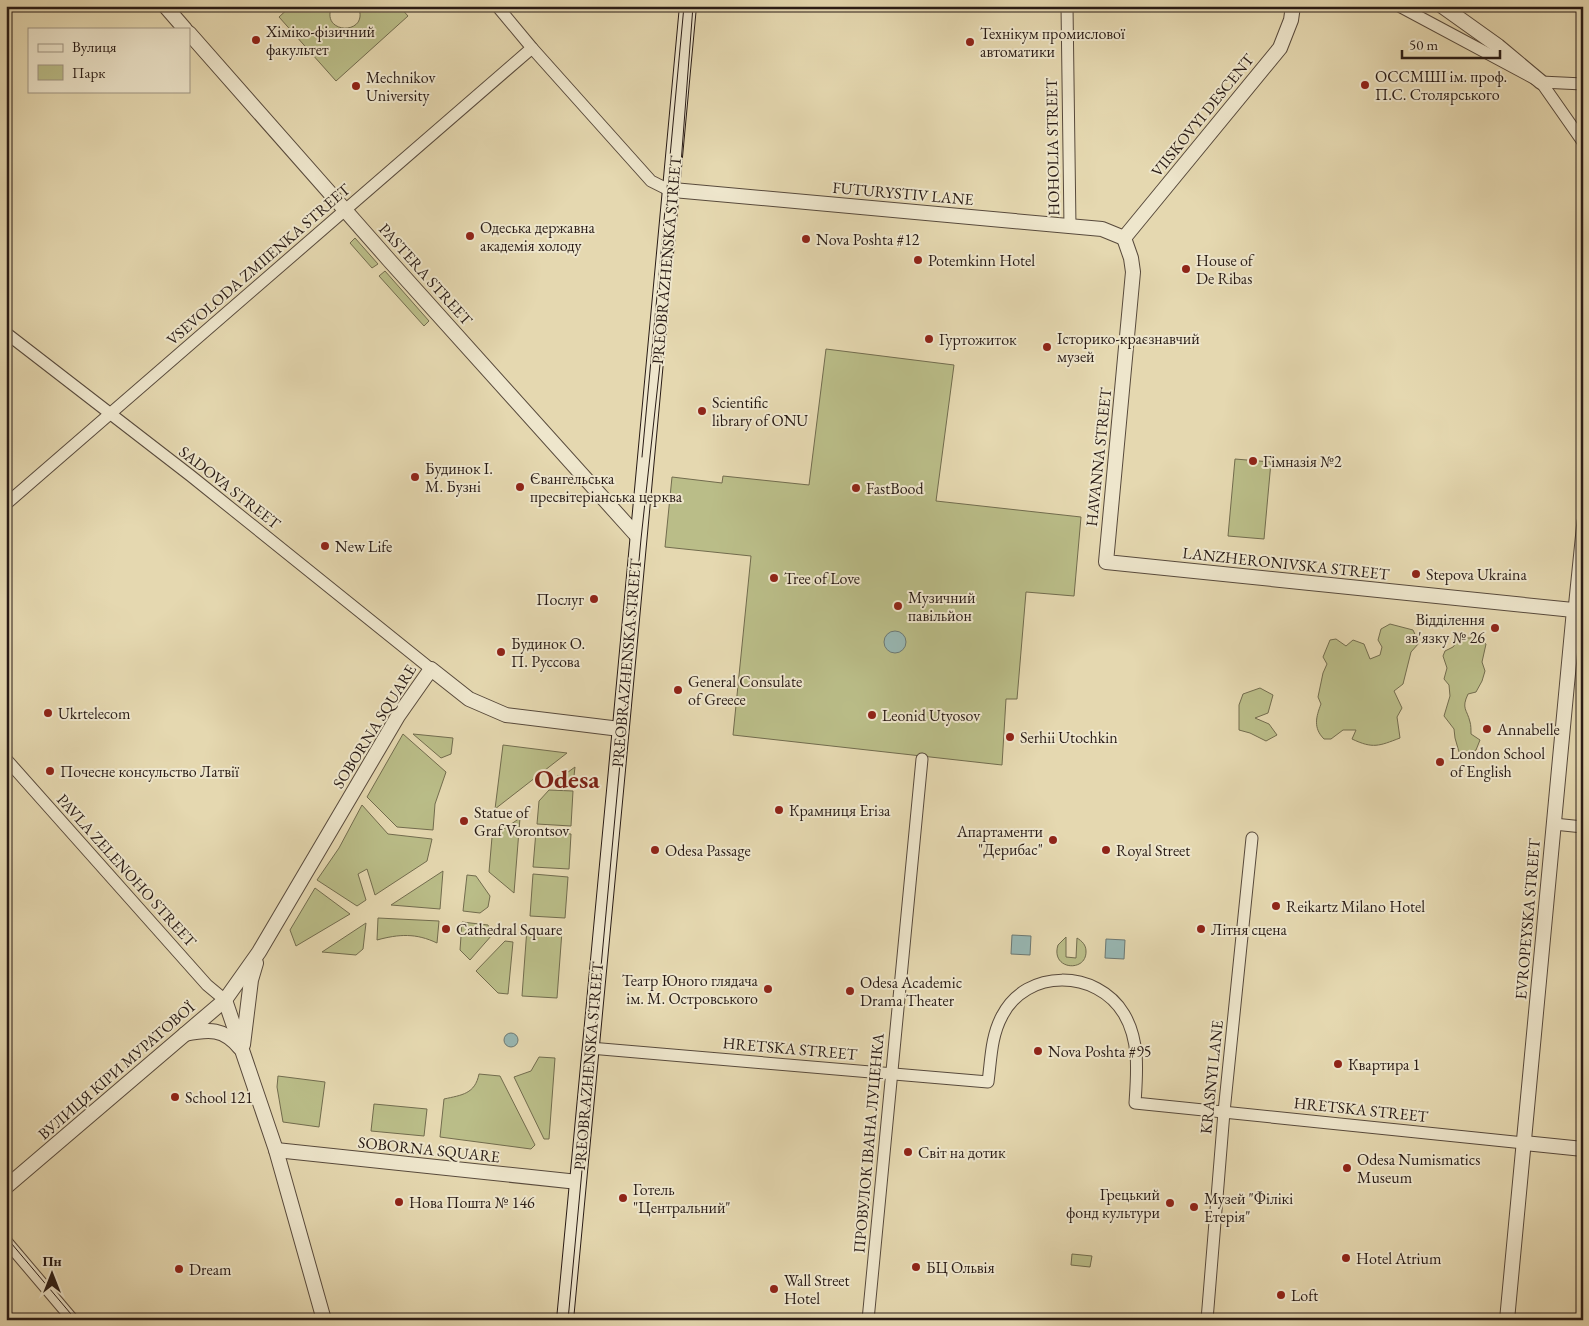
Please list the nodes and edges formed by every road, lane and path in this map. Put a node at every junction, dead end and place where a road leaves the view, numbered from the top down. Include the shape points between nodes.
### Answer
1 (165, 6) edge
2 (497, 6) edge
3 (688, 6) edge
4 (1067, 6) edge
5 (1293, 6) edge
6 (1399, 6) edge
7 (1442, 6) edge
8 (184, 28) edge
9 (190, 34) edge
10 (532, 48) junction
11 (1541, 82) junction
12 (1583, 84) edge
13 (1583, 142) edge
14 (676, 190) junction
15 (345, 210) junction
16 (1070, 227) junction
17 (1124, 238) junction
18 (6, 333) edge
19 (110, 414) junction
20 (6, 504) edge
21 (1583, 521) edge
22 (638, 537) junction
23 (1106, 562) joint
24 (1578, 611) edge
25 (431, 669) junction
26 (620, 729) junction
27 (6, 759) edge
28 (922, 760) dead end
29 (1554, 824) junction
30 (1583, 827) edge
31 (1252, 838) dead end
32 (259, 952) junction
33 (225, 1000) junction
34 (185, 1034) junction
35 (590, 1048) junction
36 (243, 1051) junction
37 (891, 1074) junction
38 (1224, 1112) junction
39 (1524, 1143) junction
40 (1583, 1149) edge
41 (276, 1150) junction
42 (578, 1182) junction
43 (6, 1187) edge
44 (6, 1241) edge
45 (73, 1320) edge
46 (324, 1320) edge
47 (565, 1320) edge
48 (868, 1320) edge
49 (1208, 1320) edge
50 (1507, 1320) edge

1 - 8 street
2 - 10 street
3 - 14 main road, PREOBRAZHENSKA STREET
4 - 16 street, HOHOLIA STREET
5 - 17 street, VIISKOVYI DESCENT via 1280,48
6 - 11 street
7 - 11 street
9 - 15 street, PASTERA STREET
10 - 14 street via 651,181
10 - 15 street, VSEVOLODA ZMIIENKA STREET
11 - 12 street
11 - 13 street
14 - 16 street, FUTURYSTIV LANE
14 - 22 main road, PREOBRAZHENSKA STREET
15 - 19 street, VSEVOLODA ZMIIENKA STREET
15 - 22 street, PASTERA STREET
16 - 17 street, FUTURYSTIV LANE via 1102,229
17 - 23 street, HAVANNA STREET via 1134,272
18 - 19 street, SADOVA STREET
19 - 20 street, VSEVOLODA ZMIIENKA STREET
19 - 25 street, SADOVA STREET
21 - 24 street, EVROPEYSKA STREET
22 - 26 main road, PREOBRAZHENSKA STREET
23 - 24 street, LANZHERONIVSKA STREET
24 - 29 street, EVROPEYSKA STREET
25 - 26 street, SOBORNA SQUARE via 469,699 506,715
25 - 32 street, SOBORNA SQUARE via 398,716
26 - 35 main road, PREOBRAZHENSKA STREET
27 - 33 street, PAVLA ZELENOHO STREET
28 - 37 street, ПРОВУЛОК ІВАНА ЛУЦЕНКА
29 - 30 street
29 - 39 street, EVROPEYSKA STREET
31 - 38 street, KRASNYI LANE
32 - 33 street, SOBORNA SQUARE
32 - 36 street, SOBORNA SQUARE via 251,980
33 - 34 street, ВУЛИЦЯ КІРИ МУРАТОВОЇ
33 - 36 street, SOBORNA SQUARE
34 - 36 street via 218,1032 232,1038
34 - 43 street, ВУЛИЦЯ КІРИ МУРАТОВОЇ
35 - 37 street, HRETSKA STREET
35 - 42 main road, PREOBRAZHENSKA STREET
36 - 41 street, SOBORNA SQUARE
37 - 38 street, HRETSKA STREET via 988,1082 996,1028 1002,1014 1029,988 1042,982 1069,979 1096,987 1112,999 1124,1015 1136,1054 1136,1103
37 - 48 street, ПРОВУЛОК ІВАНА ЛУЦЕНКА
38 - 39 street, HRETSKA STREET
38 - 49 street, KRASNYI LANE
39 - 40 street, HRETSKA STREET
39 - 50 street, EVROPEYSKA STREET
41 - 42 street, SOBORNA SQUARE
41 - 46 street, SOBORNA SQUARE
42 - 47 main road, PREOBRAZHENSKA STREET
44 - 45 street

